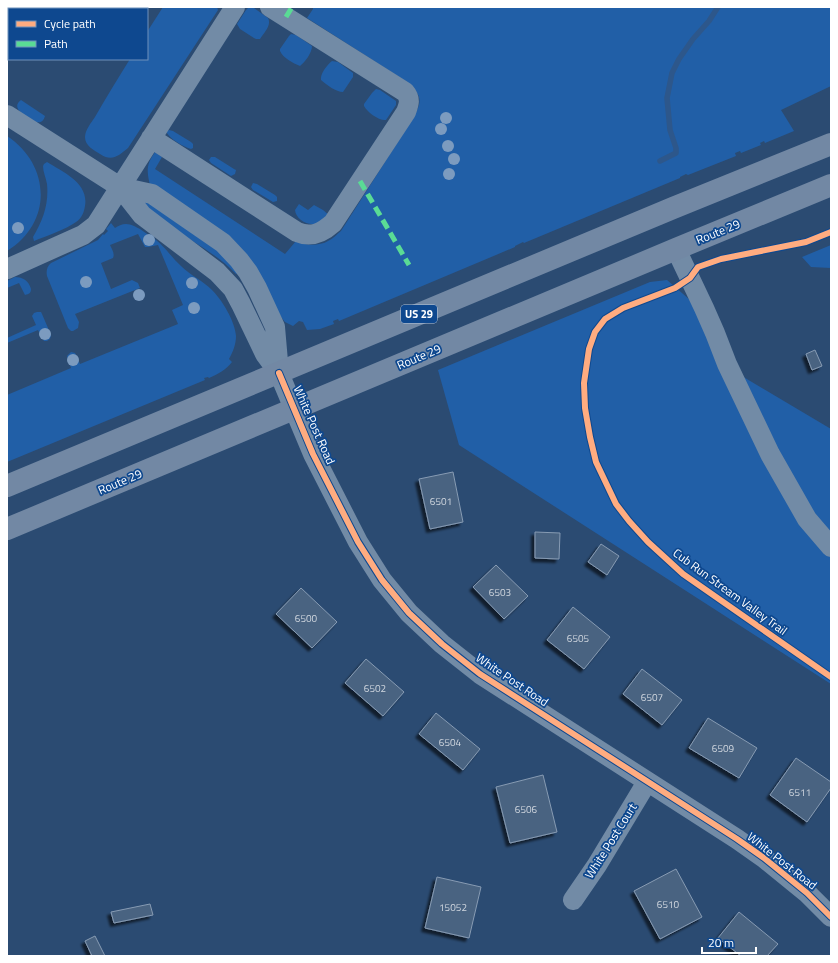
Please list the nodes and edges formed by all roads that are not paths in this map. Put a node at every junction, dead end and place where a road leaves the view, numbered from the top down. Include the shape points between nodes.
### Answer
1 (234, 7) edge
2 (270, 7) edge
3 (7, 115) edge
4 (151, 138) junction
5 (831, 144) edge
6 (831, 185) edge
7 (120, 187) junction
8 (676, 249) junction
9 (7, 269) edge
10 (279, 373) junction
11 (294, 409) junction
12 (7, 486) edge
13 (7, 529) edge
14 (831, 547) edge
15 (647, 782) junction
16 (573, 900) dead end
17 (831, 917) edge

1 - 4 street
2 - 4 street via 408,96 406,112 333,223 312,234 304,235 297,232
3 - 7 street
4 - 7 street
5 - 10 main road, US 29
6 - 8 main road, Route 29
7 - 9 street via 96,225 82,235
7 - 10 street via 142,215 217,272 233,289 265,354
7 - 10 street via 152,194 223,243 239,260 258,288 275,327
8 - 11 main road, Route 29
8 - 14 street via 770,454 808,519
10 - 11 street, White Post Road
10 - 12 main road, US 29
11 - 13 main road, Route 29
11 - 15 street, White Post Road via 313,454 358,542 382,580 409,613 442,644 480,674
15 - 16 street, White Post Court
15 - 17 street, White Post Road via 764,858 807,893

